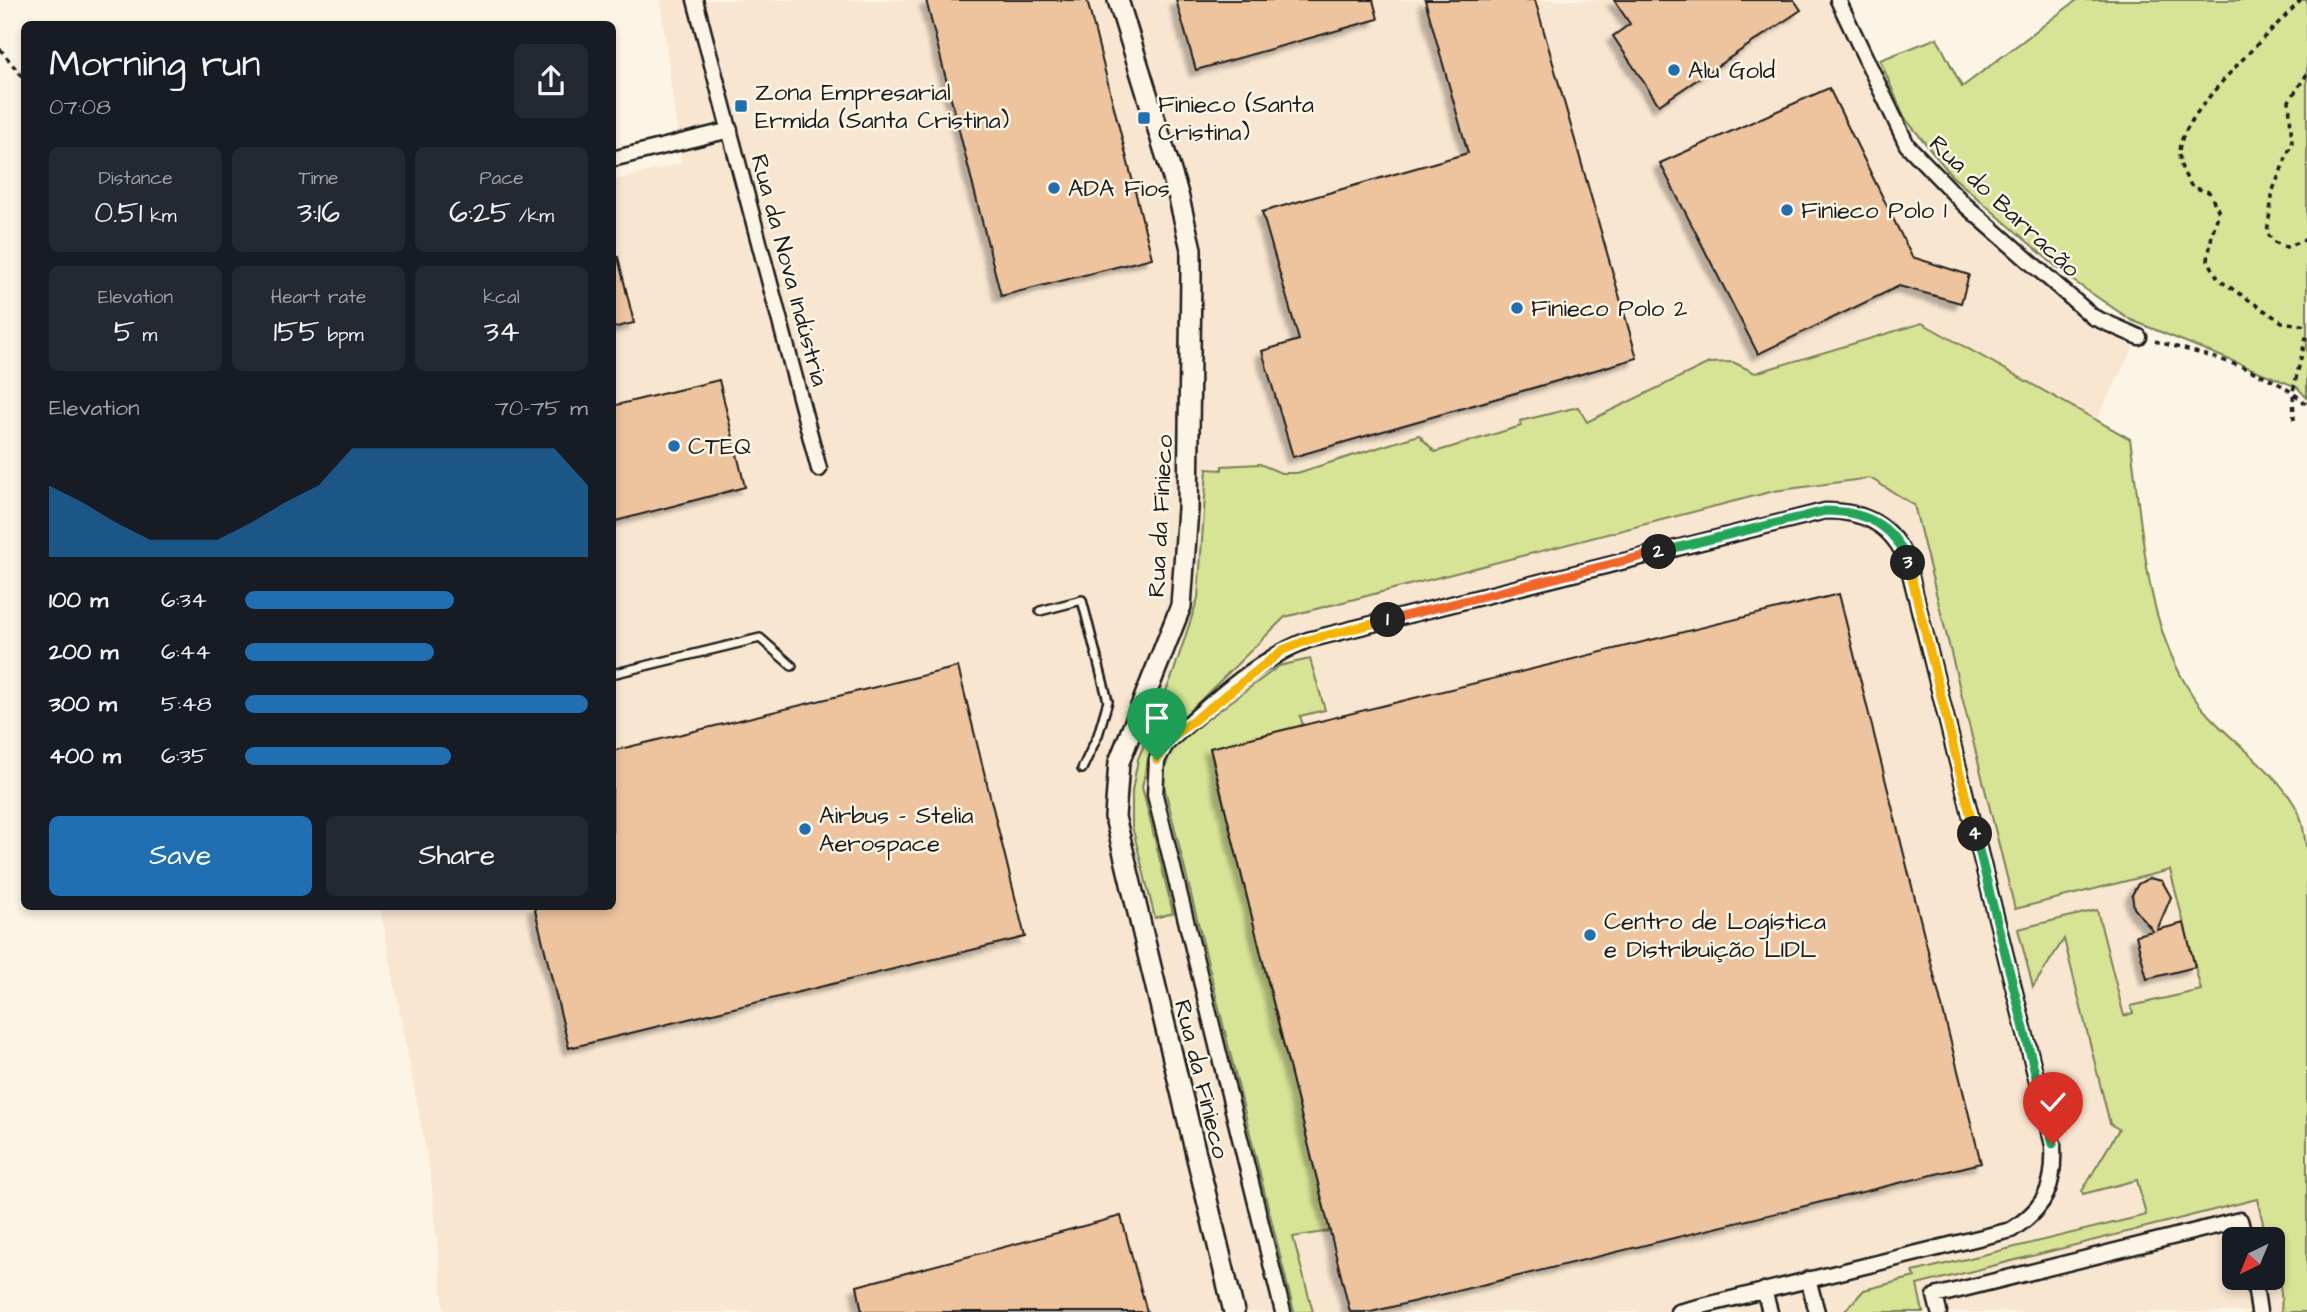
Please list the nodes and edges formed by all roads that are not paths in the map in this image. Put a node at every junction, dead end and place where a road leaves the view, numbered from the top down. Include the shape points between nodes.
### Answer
1 (695, 0) edge
2 (1118, 0) edge
3 (1838, 0) edge
4 (730, 130) junction
5 (616, 158) edge
6 (2140, 337) road end
7 (819, 469) dead end
8 (1040, 611) dead end
9 (792, 666) dead end
10 (616, 673) edge
11 (1082, 769) dead end
12 (2242, 1227) edge
13 (1808, 1279) junction
14 (1764, 1290) junction
15 (2256, 1290) edge
16 (1234, 1312) edge
17 (1283, 1312) edge
18 (1678, 1312) edge
19 (1770, 1312) edge
20 (1817, 1312) edge
21 (1939, 1312) edge
22 (2259, 1312) edge

1 - 4 street, Rua da Nova Indústria
2 - 16 street, Rua da Finieco via 1178,194 1191,249 1191,286 1183,595 1119,762 1115,817
3 - 6 street, Rua do Barracão via 1907,145 1964,204 2093,317
4 - 5 street
4 - 7 street, Rua da Nova Indústria
8 - 11 lane via 1082,600 1108,701
9 - 10 lane via 760,638
12 - 21 street via 2240,1220 1935,1296
13 - 14 street
13 - 17 street via 2011,1230 2039,1206 2054,1172 2053,1144 1907,561 1886,528 1849,511 1825,511 1308,640 1261,665 1166,744 1157,760 1155,794
13 - 20 street
14 - 18 street
14 - 19 street
15 - 22 street

